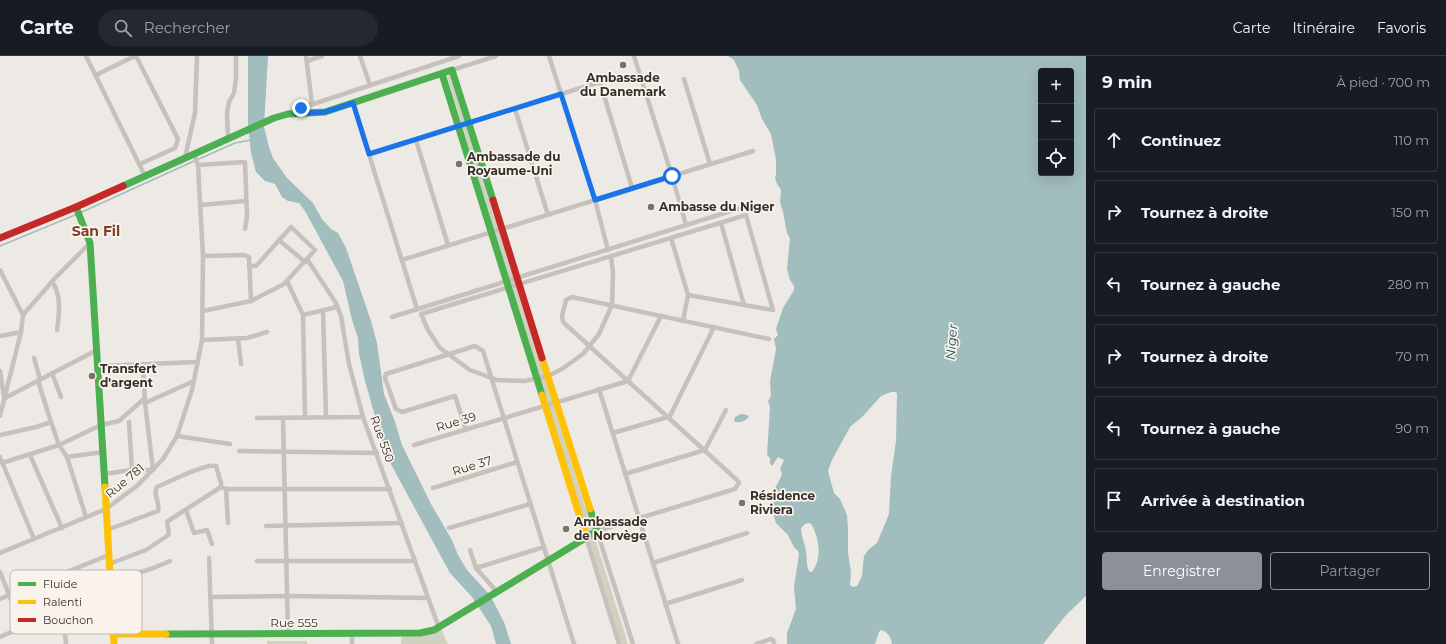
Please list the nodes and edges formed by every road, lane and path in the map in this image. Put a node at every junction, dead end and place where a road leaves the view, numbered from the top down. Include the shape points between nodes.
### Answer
1 (86, 56) edge
2 (135, 56) edge
3 (197, 56) edge
4 (236, 56) edge
5 (322, 56) edge
6 (360, 56) edge
7 (459, 56) edge
8 (496, 56) edge
9 (549, 56) edge
10 (634, 56) edge
11 (307, 58) edge
12 (448, 58) edge
13 (452, 70) junction
14 (442, 74) junction
15 (96, 76) junction
16 (684, 80) dead end
17 (370, 85) junction
18 (561, 94) junction
19 (353, 103) junction
20 (312, 104) junction
21 (515, 109) junction
22 (296, 114) junction
23 (469, 123) junction
24 (459, 126) junction
25 (228, 139) junction
26 (416, 140) junction
27 (753, 151) dead end
28 (194, 154) junction
29 (369, 154) junction
30 (185, 158) junction
31 (140, 164) junction
32 (198, 164) junction
33 (710, 164) junction
34 (145, 176) junction
35 (672, 176) junction
36 (632, 188) junction
37 (595, 200) junction
38 (246, 201) junction
39 (200, 205) junction
40 (747, 206) dead end
41 (76, 207) junction
42 (548, 215) junction
43 (721, 223) junction
44 (686, 225) junction
45 (244, 228) dead end
46 (502, 229) junction
47 (491, 232) junction
48 (0, 238) edge
49 (671, 238) junction
50 (279, 240) junction
51 (90, 243) junction
52 (448, 246) junction
53 (608, 250) junction
54 (203, 256) junction
55 (611, 256) junction
56 (306, 260) junction
57 (402, 260) junction
58 (250, 266) junction
59 (0, 270) edge
60 (52, 281) junction
61 (287, 281) junction
62 (518, 281) junction
63 (508, 284) junction
64 (688, 295) junction
65 (251, 301) junction
66 (612, 305) junction
67 (744, 305) junction
68 (337, 307) junction
69 (417, 309) junction
70 (323, 310) junction
71 (203, 311) junction
72 (22, 315) junction
73 (303, 315) junction
74 (661, 316) junction
75 (392, 317) dead end
76 (683, 321) junction
77 (714, 327) junction
78 (57, 330) dead end
79 (21, 332) junction
80 (267, 332) dead end
81 (0, 336) edge
82 (238, 338) junction
83 (769, 339) dead end
84 (202, 340) junction
85 (589, 346) junction
86 (97, 350) junction
87 (448, 354) junction
88 (34, 358) dead end
89 (198, 362) junction
90 (143, 364) junction
91 (241, 364) dead end
92 (98, 366) junction
93 (0, 371) edge
94 (52, 373) junction
95 (548, 376) junction
96 (492, 379) junction
97 (537, 379) junction
98 (39, 380) junction
99 (194, 381) junction
100 (628, 381) junction
101 (599, 389) junction
102 (61, 397) dead end
103 (5, 399) junction
104 (145, 401) junction
105 (557, 402) junction
106 (545, 406) junction
107 (726, 410) dead end
108 (0, 416) edge
109 (326, 417) junction
110 (363, 417) junction
111 (668, 417) junction
112 (257, 418) dead end
113 (283, 418) junction
114 (305, 418) junction
115 (504, 418) junction
116 (51, 422) junction
117 (129, 422) dead end
118 (101, 425) junction
119 (466, 430) junction
120 (612, 432) junction
121 (0, 435) edge
122 (177, 436) junction
123 (230, 444) dead end
124 (60, 445) junction
125 (414, 445) dead end
126 (705, 450) junction
127 (103, 452) junction
128 (239, 452) dead end
129 (284, 453) junction
130 (377, 454) junction
131 (30, 455) junction
132 (0, 457) edge
133 (67, 457) junction
134 (517, 462) junction
135 (2, 463) junction
136 (132, 470) junction
137 (153, 470) junction
138 (104, 474) junction
139 (625, 474) junction
140 (221, 487) junction
141 (433, 488) dead end
142 (226, 489) junction
143 (285, 489) junction
144 (390, 489) junction
145 (530, 504) junction
146 (106, 509) junction
147 (186, 510) junction
148 (86, 517) junction
149 (639, 518) junction
150 (228, 523) dead end
151 (402, 523) junction
152 (286, 525) junction
153 (266, 526) dead end
154 (62, 528) junction
155 (449, 528) dead end
156 (107, 530) junction
157 (597, 531) junction
158 (747, 533) dead end
159 (586, 537) junction
160 (34, 539) junction
161 (212, 544) dead end
162 (544, 547) junction
163 (470, 550) dead end
164 (0, 553) edge
165 (109, 555) junction
166 (210, 558) dead end
167 (548, 560) junction
168 (170, 561) dead end
169 (257, 561) dead end
170 (287, 561) junction
171 (414, 561) junction
172 (109, 564) junction
173 (653, 564) junction
174 (476, 568) junction
175 (72, 570) edge
176 (109, 570) edge
177 (0, 572) edge
178 (142, 572) edge
179 (742, 580) dead end
180 (494, 594) junction
181 (9, 595) joint
182 (288, 596) junction
183 (210, 597) junction
184 (428, 598) junction
185 (0, 599) edge
186 (665, 604) junction
187 (439, 628) junction
188 (10, 632) edge
189 (352, 633) junction
190 (65, 634) edge
191 (114, 634) joint
192 (211, 634) junction
193 (288, 634) junction
194 (0, 636) edge
195 (66, 644) edge
196 (114, 644) edge
197 (212, 644) edge
198 (352, 644) edge
199 (574, 644) edge
200 (619, 644) edge
201 (633, 644) edge
202 (678, 644) edge
203 (756, 644) edge
204 (774, 644) edge

1 - 15 street
2 - 15 street
2 - 31 street via 178,139 175,148
3 - 30 street via 195,113
4 - 25 street via 234,93 227,112
5 - 11 street
6 - 17 street
7 - 12 street
8 - 13 street
9 - 18 street
10 - 35 street
11 - 20 street
12 - 17 street
13 - 14 street
13 - 23 street
14 - 19 street
14 - 24 street
15 - 31 street
16 - 33 street
17 - 20 street
18 - 21 street
18 - 36 street via 600,82
18 - 37 street
19 - 22 street via 325,112
19 - 29 street
20 - 22 street via 301,108
21 - 23 street
21 - 42 street
22 - 25 street via 274,118
23 - 24 street
23 - 46 street
24 - 26 street
24 - 47 street
25 - 28 street
26 - 29 street
26 - 52 street
27 - 33 street
28 - 30 street
28 - 32 street, Rue 781
29 - 57 street
30 - 34 street via 174,166
31 - 34 street
32 - 38 street via 245,162
32 - 39 street, Rue 781
33 - 35 street
34 - 41 street via 134,184
35 - 36 street
35 - 44 street
36 - 37 street
37 - 42 street
37 - 53 street
38 - 39 street
38 - 45 street via 247,216
39 - 54 street, Rue 781
40 - 44 street
41 - 48 street
41 - 51 street
42 - 46 street
43 - 49 street
43 - 67 street
43 - 67 street via 746,215 773,310
44 - 53 street
46 - 47 street
46 - 62 street
47 - 52 street
47 - 63 street
49 - 55 street
49 - 64 street
50 - 56 street, Rue 550
50 - 56 street via 291,227 315,250
50 - 58 street via 256,266
51 - 60 street
51 - 86 street
52 - 57 street
53 - 62 street
54 - 58 street via 244,255 249,257
54 - 71 street, Rue 781
55 - 62 street
55 - 66 street
56 - 61 street
56 - 68 street, Rue 550
57 - 69 street
58 - 65 street
59 - 72 street
60 - 72 street
60 - 78 street via 57,288 60,313
61 - 65 street
61 - 73 street
62 - 63 street
62 - 95 street
63 - 69 street
63 - 87 street via 421,314 440,348
63 - 97 street
64 - 67 street
64 - 76 street
65 - 71 street
66 - 74 street
66 - 85 street via 599,334
66 - 85 street via 572,297 566,300 563,322
68 - 70 street
68 - 110 street, Rue 550
69 - 75 street
70 - 73 street
70 - 109 street
71 - 84 street, Rue 781
72 - 79 street
73 - 114 street
74 - 76 street
74 - 100 street
76 - 77 street
77 - 83 street
77 - 111 street
79 - 81 street
79 - 103 street
80 - 82 street
82 - 84 street
82 - 91 street
84 - 89 street, Rue 781
85 - 95 street via 562,369
85 - 100 street
86 - 92 street
86 - 94 street
87 - 96 street via 470,370
87 - 96 street via 475,346 483,350
87 - 119 street via 386,374 385,378 399,412 454,396
88 - 98 street
89 - 90 street
89 - 99 street, Rue 781
90 - 92 street
90 - 104 street
92 - 118 street
93 - 103 street
94 - 98 street
94 - 102 street
95 - 97 street
95 - 105 street
96 - 97 street
96 - 115 street
97 - 106 street
98 - 103 street
98 - 116 street
99 - 104 street
99 - 122 street, Rue 781
100 - 101 street, Rue 39
100 - 111 street
101 - 105 street, Rue 39
101 - 120 street
103 - 108 street
104 - 118 street via 119,421
104 - 137 street
105 - 106 street, Rue 39
105 - 157 street
106 - 115 street, Rue 39
106 - 159 street
107 - 126 street
109 - 110 street
109 - 114 street
110 - 130 street, Rue 550
111 - 120 street
111 - 126 street
112 - 113 street
113 - 114 street
113 - 129 street
115 - 119 street, Rue 39
115 - 134 street
116 - 121 street
116 - 124 street
117 - 136 street
118 - 124 street
118 - 127 street
119 - 125 street, Rue 39
120 - 139 street
122 - 123 street
122 - 137 street, Rue 781
124 - 131 street
124 - 133 street
126 - 139 street
126 - 149 street via 738,480 737,487
127 - 133 street
127 - 138 street
128 - 129 street
129 - 130 street
129 - 143 street
130 - 144 street, Rue 550
131 - 135 street
131 - 154 street
132 - 135 street
133 - 148 street
134 - 141 street, Rue 37
134 - 145 street
135 - 160 street
136 - 137 street
136 - 138 street
137 - 146 street, Rue 781 via 138,486
138 - 146 street
139 - 149 street
140 - 142 street
140 - 147 street
140 - 156 street via 216,466 204,467 157,487 155,492 158,511
142 - 143 street
142 - 150 street
143 - 144 street
143 - 152 street
144 - 151 street, Rue 550
145 - 155 street
145 - 162 street
146 - 148 street, Rue 781
146 - 156 street
147 - 161 street via 194,533 207,530
147 - 172 street via 167,522 168,535 146,550
148 - 154 street, Rue 781
149 - 157 street
149 - 173 street
151 - 152 street
151 - 171 street, Rue 550
152 - 153 street
152 - 170 street
154 - 160 street, Rue 781
156 - 165 street
157 - 159 street, Rue 555
157 - 201 street
158 - 173 street
159 - 167 street, Rue 555
159 - 200 street
160 - 164 street, Rue 781
162 - 167 street
162 - 174 street
163 - 174 street
165 - 172 street
165 - 175 street
166 - 183 street
167 - 180 street, Rue 555
167 - 199 street
168 - 178 street
169 - 170 street
170 - 171 street
170 - 182 street
171 - 184 street, Rue 550
172 - 176 street
173 - 186 street
174 - 180 street
177 - 181 street
179 - 186 street
180 - 187 street, Rue 555
181 - 185 street
182 - 183 street
182 - 184 street
182 - 193 street
183 - 192 street
184 - 187 street, Rue 550
186 - 202 street
187 - 189 street, Rue 555 via 420,633
188 - 194 street
189 - 193 street, Rue 555
189 - 198 street
190 - 195 street
191 - 192 street, Rue 555
191 - 196 street
192 - 193 street, Rue 555
192 - 197 street
203 - 204 street via 770,639

